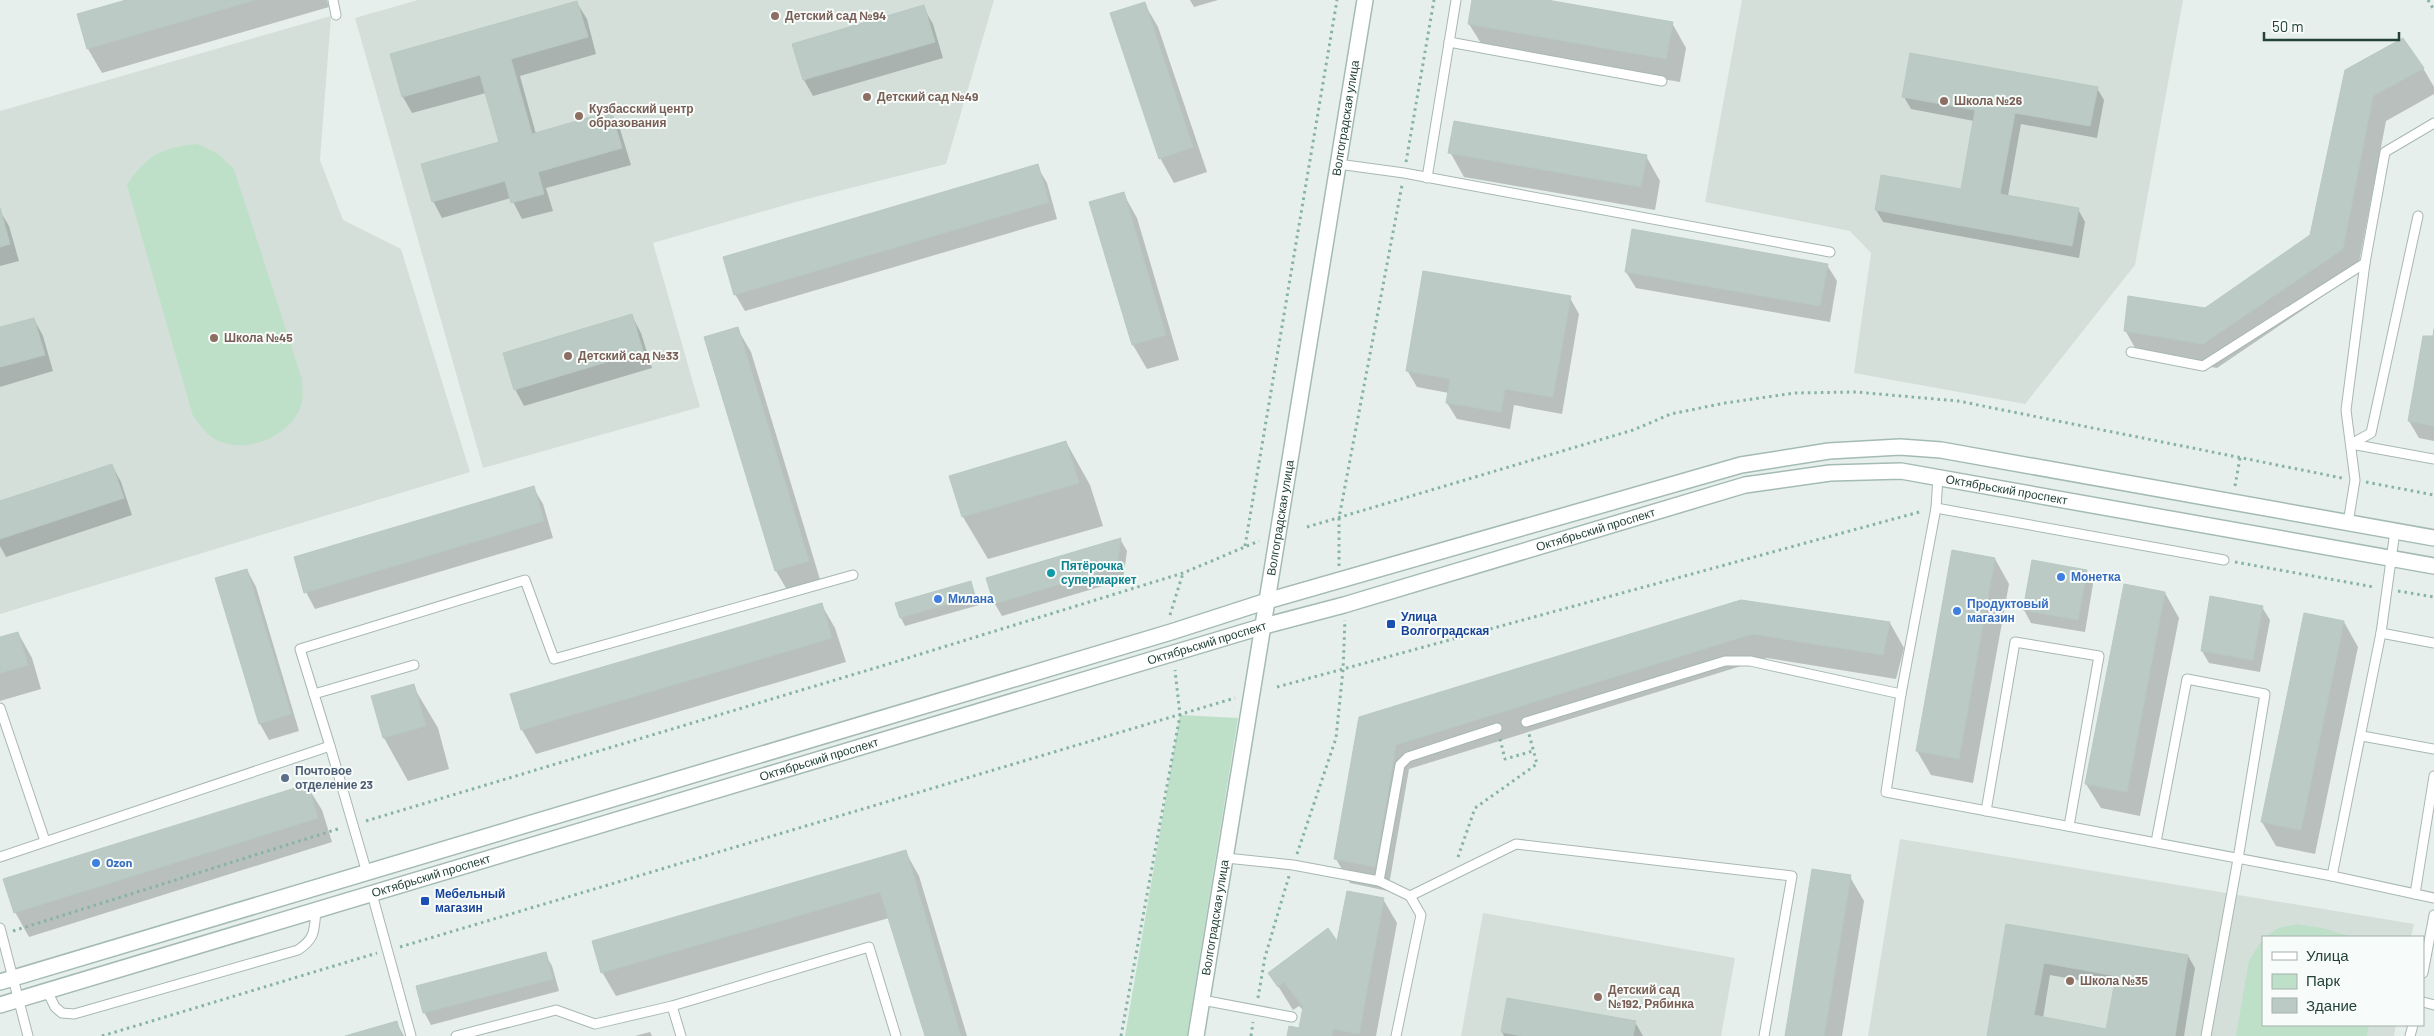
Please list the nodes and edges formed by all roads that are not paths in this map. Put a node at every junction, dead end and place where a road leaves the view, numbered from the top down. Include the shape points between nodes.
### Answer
1 (333, 0) edge
2 (1365, 0) edge
3 (1456, 0) edge
4 (336, 15) dead end
5 (1449, 42) junction
6 (1662, 81) dead end
7 (2434, 124) edge
8 (1338, 164) junction
9 (1427, 178) junction
10 (2418, 216) dead end
11 (1830, 252) dead end
12 (2365, 263) junction
13 (2131, 352) dead end
14 (2351, 444) junction
15 (2434, 459) edge
16 (1938, 476) junction
17 (1936, 508) junction
18 (2348, 523) junction
19 (2395, 531) junction
20 (2434, 538) edge
21 (2391, 558) junction
22 (2224, 560) road end
23 (2434, 566) edge
24 (853, 575) dead end
25 (1267, 601) junction
26 (1264, 626) junction
27 (2381, 632) junction
28 (2434, 642) edge
29 (414, 665) dead end
30 (314, 694) junction
31 (1902, 694) junction
32 (0, 708) edge
33 (1526, 722) road end
34 (1497, 728) road end
35 (2362, 736) junction
36 (330, 746) junction
37 (2434, 748) edge
38 (2434, 776) edge
39 (1986, 811) junction
40 (2069, 826) junction
41 (45, 841) junction
42 (2156, 842) junction
43 (0, 857) edge
44 (1226, 858) junction
45 (2238, 858) junction
46 (367, 872) junction
47 (2332, 876) junction
48 (1379, 881) junction
49 (372, 894) junction
50 (2415, 894) junction
51 (1410, 896) junction
52 (2434, 898) edge
53 (316, 910) junction
54 (2434, 915) edge
55 (1, 931) edge
56 (2424, 968) edge
57 (7, 980) edge
58 (47, 991) junction
59 (19, 999) junction
60 (1202, 1000) junction
61 (0, 1005) edge
62 (672, 1006) junction
63 (1292, 1017) dead end
64 (28, 1036) edge
65 (411, 1036) edge
66 (456, 1036) edge
67 (681, 1036) edge
68 (896, 1036) edge
69 (1196, 1036) edge
70 (1396, 1036) edge
71 (1764, 1036) edge
72 (2206, 1036) edge

1 - 4 lane
2 - 8 main road, Волгоградская улица
3 - 5 lane
5 - 6 lane
5 - 9 lane
7 - 12 lane via 2385,152
8 - 9 lane
8 - 25 main road, Волгоградская улица
9 - 11 lane
10 - 14 lane via 2371,433
12 - 13 lane via 2203,366
12 - 14 lane via 2346,410
14 - 15 lane
14 - 18 lane via 2355,480
16 - 17 lane
16 - 21 main road, Октябрьский проспект
16 - 26 main road, Октябрьский проспект via 1901,471 1830,473 1745,485
17 - 22 lane
17 - 31 lane
18 - 19 main road, Октябрьский проспект
18 - 25 main road, Октябрьский проспект via 1941,450 1900,447 1829,450 1740,465
19 - 20 main road, Октябрьский проспект
19 - 21 lane
21 - 23 main road, Октябрьский проспект
21 - 27 lane
24 - 30 lane via 554,659 526,580 300,649
25 - 26 main road, Волгоградская улица
25 - 46 main road, Октябрьский проспект
26 - 44 main road, Волгоградская улица
26 - 49 main road, Октябрьский проспект
27 - 28 lane
27 - 35 lane
29 - 30 lane
30 - 36 lane
31 - 33 lane via 1750,661 1725,661
31 - 39 lane via 1886,792
32 - 41 lane
34 - 48 lane via 1408,757 1400,765
35 - 37 lane
35 - 47 lane
36 - 41 lane
36 - 46 lane
38 - 50 lane
39 - 40 lane
39 - 40 lane via 2015,642 2099,656
40 - 42 lane
41 - 43 lane
42 - 45 lane
42 - 45 lane via 2187,679 2265,694
44 - 48 lane
44 - 60 main road, Волгоградская улица
45 - 47 lane
45 - 72 lane
46 - 57 main road, Октябрьский проспект
47 - 50 lane
48 - 51 lane
49 - 53 main road, Октябрьский проспект
49 - 65 lane
50 - 52 lane
51 - 70 lane via 1421,914
51 - 71 lane via 1516,844 1792,876
53 - 58 main road, Октябрьский проспект
53 - 58 lane via 314,934 309,942 289,952 74,1014 62,1014
54 - 56 lane
55 - 57 lane
57 - 59 lane
58 - 59 main road, Октябрьский проспект
59 - 61 main road, Октябрьский проспект
59 - 64 lane
60 - 63 lane
60 - 69 main road, Волгоградская улица
62 - 66 lane via 595,1024 556,1010
62 - 67 lane
62 - 68 lane via 868,947

